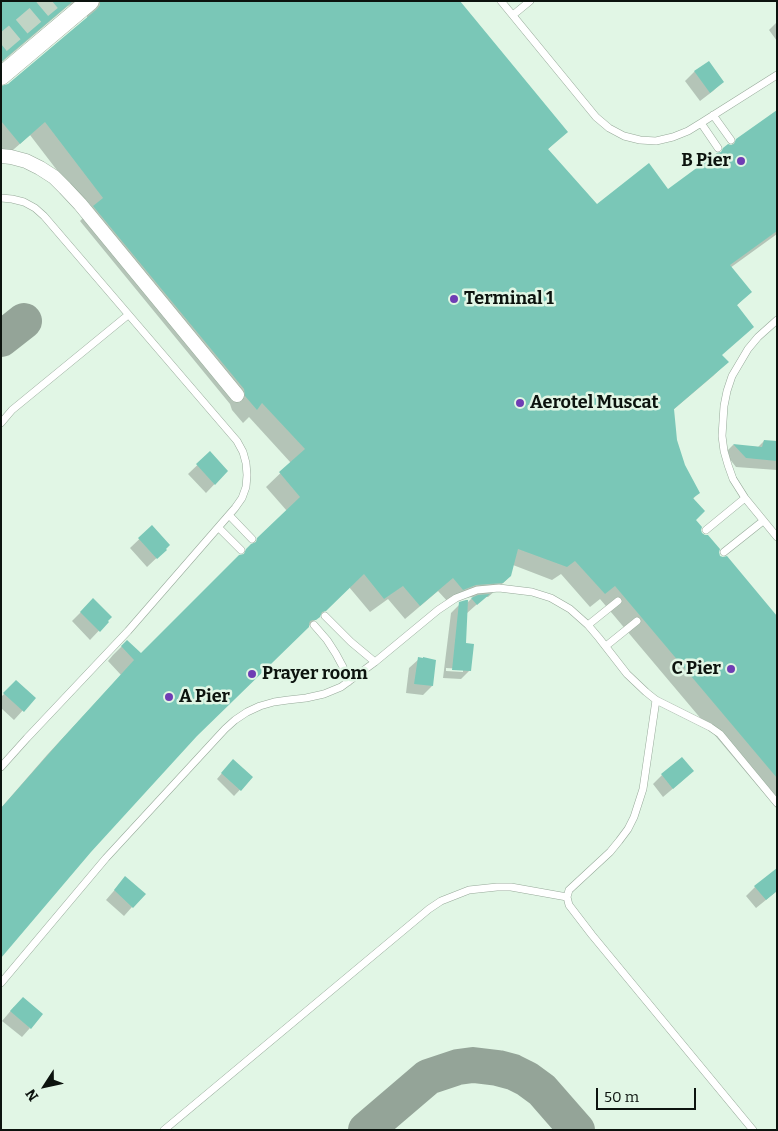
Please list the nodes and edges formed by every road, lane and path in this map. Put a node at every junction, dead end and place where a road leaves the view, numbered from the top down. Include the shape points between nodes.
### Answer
1 (90, 1) edge
2 (501, 1) edge
3 (530, 1) edge
4 (513, 15) junction
5 (777, 75) edge
6 (1, 76) edge
7 (713, 115) junction
8 (701, 123) junction
9 (731, 140) dead end
10 (718, 148) dead end
11 (1, 156) edge
12 (1, 198) edge
13 (128, 315) junction
14 (777, 320) edge
15 (237, 395) dead end
16 (1, 423) edge
17 (745, 498) junction
18 (229, 515) junction
19 (763, 521) junction
20 (219, 528) junction
21 (706, 530) dead end
22 (777, 537) edge
23 (252, 540) dead end
24 (241, 550) dead end
25 (724, 552) dead end
26 (618, 601) dead end
27 (325, 616) dead end
28 (637, 621) dead end
29 (314, 625) dead end
30 (588, 625) junction
31 (606, 646) junction
32 (375, 662) junction
33 (348, 682) junction
34 (656, 700) junction
35 (1, 767) edge
36 (777, 802) edge
37 (567, 898) junction
38 (1, 983) edge
39 (164, 1130) edge
40 (752, 1130) edge

1 - 6 street
2 - 4 lane
3 - 4 lane
4 - 8 lane via 596,117 609,128 624,136 656,141 688,131
5 - 7 lane
7 - 8 lane
7 - 9 lane
8 - 10 lane
11 - 15 street via 26,161 54,177 65,188
12 - 13 lane via 24,202 44,216
13 - 16 lane via 12,410
13 - 18 lane via 243,452 246,487
14 - 17 lane via 758,337 739,362 724,406 724,451 733,478
17 - 19 lane
17 - 21 lane
18 - 20 lane
18 - 23 lane
19 - 22 lane
19 - 25 lane
20 - 24 lane
20 - 35 lane
26 - 30 lane
27 - 32 lane
28 - 31 lane
29 - 33 lane via 336,654
30 - 31 lane
30 - 32 lane via 552,598 499,588 477,590 438,610
31 - 34 lane via 632,679
32 - 33 lane
33 - 38 lane via 324,694 260,706 235,720 106,858
34 - 36 lane via 720,734
34 - 37 lane via 643,789 634,817 610,852 574,884
37 - 39 lane via 497,886 469,890 428,909
37 - 40 lane via 568,905

